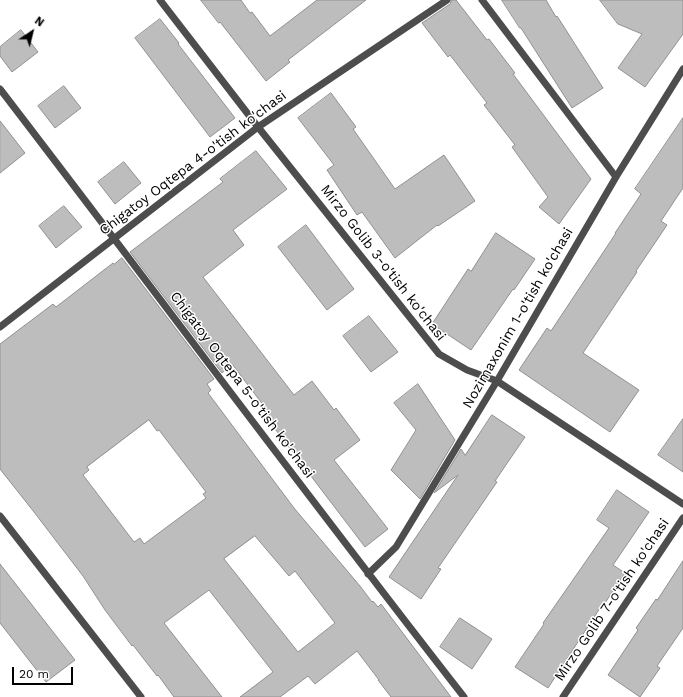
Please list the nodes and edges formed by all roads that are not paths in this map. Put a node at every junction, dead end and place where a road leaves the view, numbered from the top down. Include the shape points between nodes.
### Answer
1 (160, 0) edge
2 (447, 0) edge
3 (482, 0) edge
4 (683, 69) edge
5 (0, 89) edge
6 (258, 127) junction
7 (616, 177) junction
8 (114, 238) junction
9 (0, 327) edge
10 (498, 381) junction
11 (683, 504) edge
12 (0, 516) edge
13 (683, 518) edge
14 (368, 574) junction
15 (141, 697) edge
16 (464, 697) edge
17 (563, 697) edge

1 - 6 street, Mirzo Golib 3-o'tish ko'chasi
2 - 6 street, Chigatoy Oqtepa 4-o'tish ko'chasi
3 - 7 street
4 - 7 street, Nozimaxonim 1-o'tish ko'chasi
5 - 8 street, Chigatoy Oqtepa 5-o'tish ko'chasi
6 - 8 street, Chigatoy Oqtepa 4-o'tish ko'chasi
6 - 10 street, Mirzo Golib 3-o'tish ko'chasi via 439,354 467,370
7 - 10 street, Nozimaxonim 1-o'tish ko'chasi
8 - 9 street, Chigatoy Oqtepa 4-o'tish ko'chasi
8 - 14 street, Chigatoy Oqtepa 5-o'tish ko'chasi
10 - 11 street, Mirzo Golib 3-o'tish ko'chasi
10 - 14 street, Nozimaxonim 1-o'tish ko'chasi via 396,548
12 - 15 street
13 - 17 street, Mirzo Golib 7-o'tish ko'chasi
14 - 16 street, Chigatoy Oqtepa 5-o'tish ko'chasi

